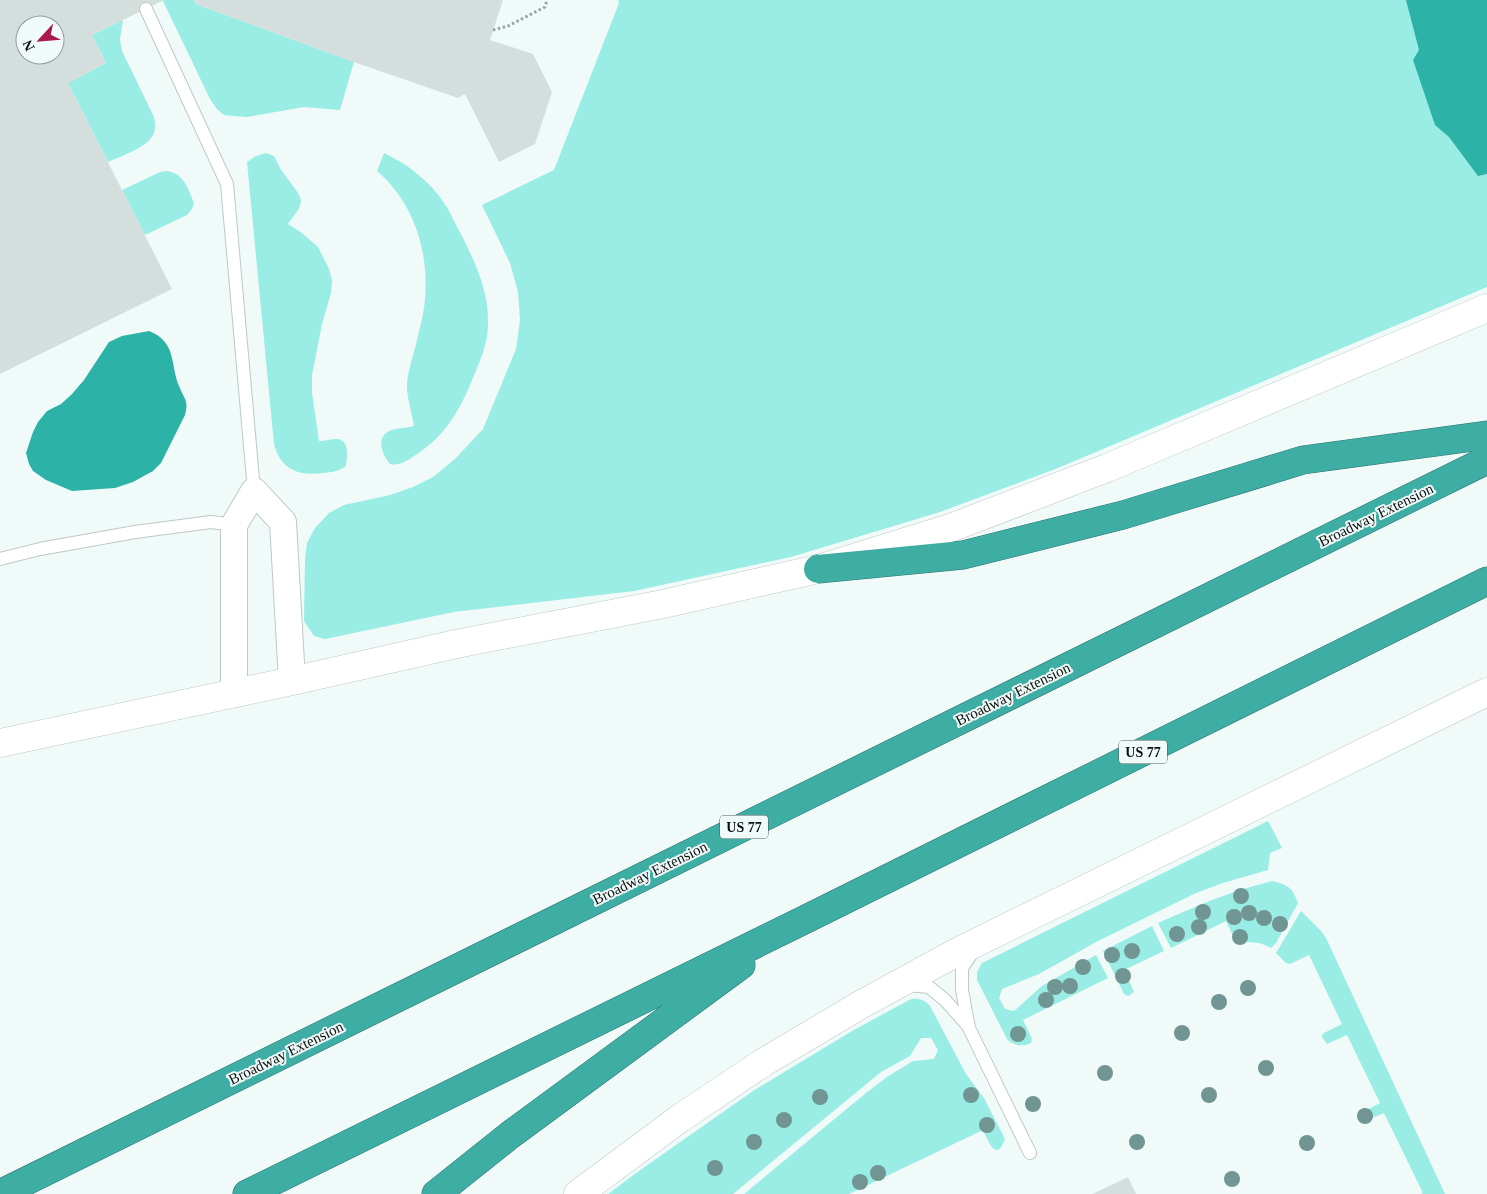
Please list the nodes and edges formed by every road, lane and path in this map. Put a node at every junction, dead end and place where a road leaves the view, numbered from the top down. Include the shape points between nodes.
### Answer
1 (547, 0) edge
2 (146, 9) dead end
3 (493, 30) dead end
4 (1487, 308) edge
5 (1487, 435) edge
6 (1487, 460) edge
7 (254, 492) junction
8 (234, 525) junction
9 (0, 560) edge
10 (818, 569) junction
11 (1487, 581) edge
12 (292, 681) junction
13 (1487, 692) edge
14 (234, 694) junction
15 (0, 743) edge
16 (798, 923) junction
17 (979, 942) junction
18 (898, 984) junction
19 (970, 1028) junction
20 (1030, 1153) dead end
21 (0, 1194) edge
22 (247, 1194) edge
23 (436, 1194) edge
24 (578, 1194) edge

1 - 3 path via 545,7
2 - 7 lane via 227,184
4 - 10 main road via 1107,468 954,528
5 - 10 highway via 1303,460 1123,514 963,555
6 - 21 highway, Broadway Extension / US 77
7 - 8 street
7 - 12 street via 283,522
8 - 9 lane via 211,522 135,532 40,549
8 - 14 street
10 - 12 main road
11 - 16 highway, US 77
12 - 14 main road
13 - 17 main road
14 - 15 main road
16 - 22 highway, US 77
16 - 23 highway via 518,1129
17 - 18 main road
17 - 19 lane via 962,968 962,990
18 - 19 lane via 928,986
18 - 24 main road via 764,1062 679,1119
19 - 20 lane

